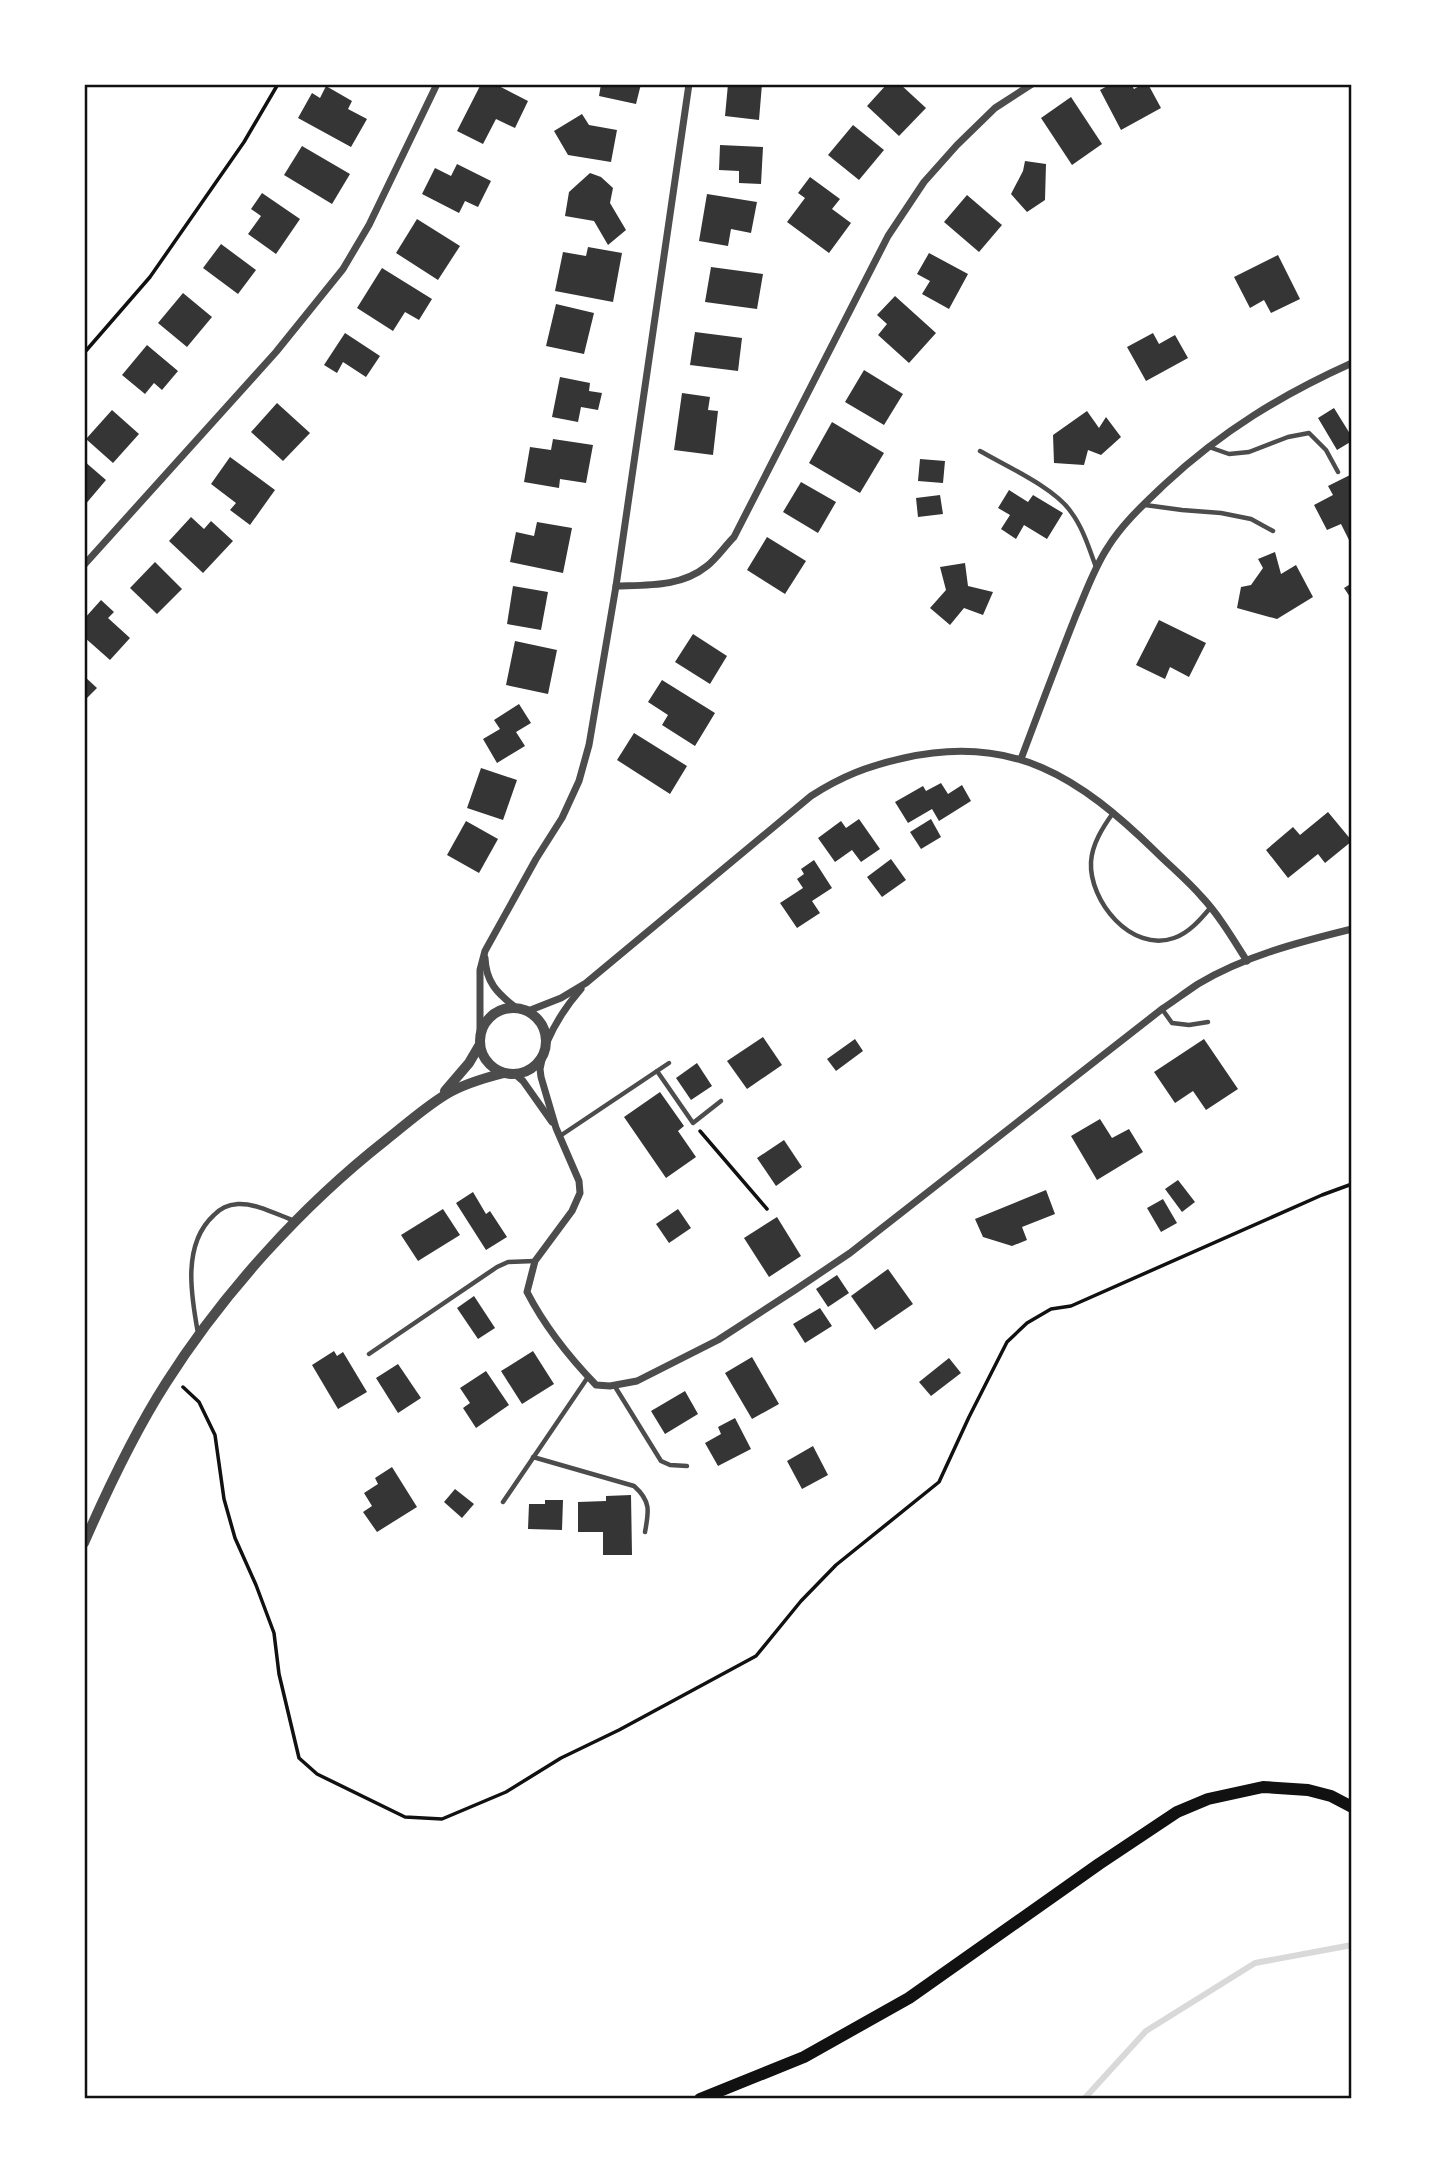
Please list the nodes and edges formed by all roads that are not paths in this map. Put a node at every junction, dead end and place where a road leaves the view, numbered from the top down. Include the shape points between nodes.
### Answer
1 (437, 84) edge
2 (689, 84) edge
3 (1032, 84) edge
4 (1352, 363) edge
5 (1208, 447) junction
6 (980, 451) dead end
7 (1338, 472) dead end
8 (1143, 504) junction
9 (1273, 531) dead end
10 (84, 565) edge
11 (1096, 568) junction
12 (616, 586) junction
13 (1021, 759) junction
14 (1114, 813) junction
15 (1211, 907) junction
16 (1352, 929) edge
17 (485, 951) junction
18 (1247, 961) junction
19 (586, 984) junction
20 (515, 1007) junction
21 (1162, 1009) junction
22 (528, 1011) junction
23 (1209, 1022) dead end
24 (480, 1040) junction
25 (545, 1049) junction
26 (669, 1063) dead end
27 (657, 1071) junction
28 (510, 1074) junction
29 (721, 1101) dead end
30 (426, 1109) junction
31 (558, 1132) junction
32 (295, 1222) junction
33 (535, 1261) junction
34 (199, 1335) junction
35 (369, 1354) dead end
36 (588, 1377) junction
37 (614, 1385) junction
38 (533, 1457) junction
39 (687, 1466) dead end
40 (503, 1502) dead end
41 (645, 1532) dead end
42 (84, 1543) edge
43 (1352, 1807) edge
44 (700, 2099) edge

1 - 10 street via 343,269 276,352
2 - 12 street
3 - 12 street via 995,108 957,145 924,182 888,236 734,537 708,565 686,580
4 - 5 street via 1283,396
5 - 7 lane via 1229,454 1249,452 1309,433
5 - 8 street
6 - 11 lane via 1057,496 1081,528
8 - 9 lane via 1251,519
8 - 11 street
11 - 13 street
12 - 17 street via 579,781
13 - 14 street via 1060,777
13 - 19 street via 984,751 930,753 884,762 836,779
14 - 15 street
14 - 15 lane via 1097,840 1091,877 1120,925 1155,941 1174,938
15 - 18 street
16 - 18 street
17 - 20 street via 488,979
17 - 24 street via 480,970
18 - 21 street
19 - 22 street
19 - 25 street via 554,1025
20 - 22 street
20 - 24 street via 493,1014 485,1022
21 - 23 lane via 1172,1023
21 - 37 street via 850,1253 718,1340 638,1381
22 - 25 street via 543,1028
24 - 28 street via 488,1063
24 - 30 street via 455,1082
25 - 28 street via 527,1071
25 - 31 street via 541,1077
26 - 27 lane
27 - 29 lane via 693,1123
27 - 31 lane
28 - 30 street via 467,1084
28 - 31 street via 523,1081
30 - 32 street via 362,1159
31 - 33 street via 580,1193
32 - 34 street
32 - 34 lane via 240,1204 222,1208 207,1221 196,1237 191,1283
33 - 35 lane via 497,1267
33 - 36 street via 527,1292
34 - 42 street via 130,1445
36 - 37 street via 596,1385
36 - 38 lane
37 - 39 lane via 661,1461
38 - 40 lane
38 - 41 lane via 634,1486 644,1495 649,1513
43 - 44 main road via 1308,1790 1263,1787 1208,1799 1177,1812 909,1998 804,2057

